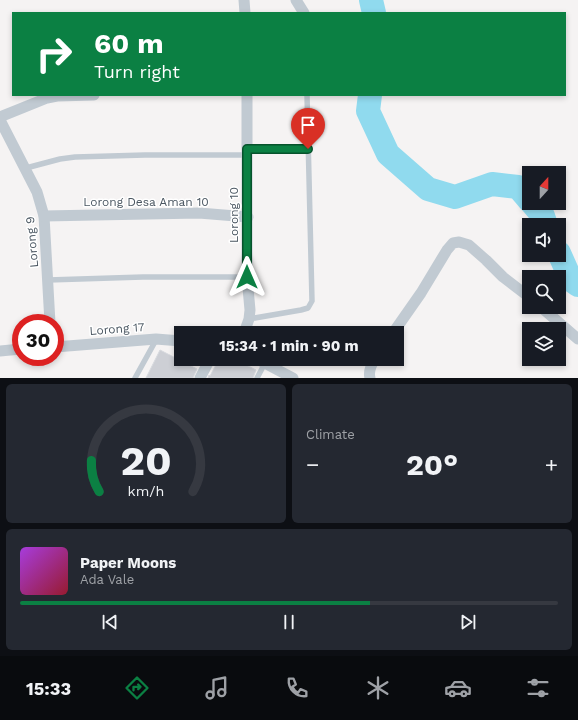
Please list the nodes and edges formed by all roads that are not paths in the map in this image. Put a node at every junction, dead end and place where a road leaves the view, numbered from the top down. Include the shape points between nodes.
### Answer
1 (244, 0) edge
2 (296, 0) edge
3 (245, 12) edge
4 (303, 12) edge
5 (57, 96) edge
6 (247, 96) edge
7 (307, 96) edge
8 (0, 118) edge
9 (308, 149) junction
10 (247, 152) junction
11 (26, 168) junction
12 (44, 216) junction
13 (248, 217) junction
14 (247, 277) junction
15 (48, 280) junction
16 (522, 292) edge
17 (50, 314) edge
18 (549, 314) edge
19 (249, 319) junction
20 (246, 326) edge
21 (398, 326) edge
22 (578, 339) edge
23 (156, 340) junction
24 (174, 341) edge
25 (64, 346) edge
26 (12, 350) edge
27 (0, 351) edge
28 (206, 366) edge
29 (260, 366) edge
30 (270, 366) edge
31 (371, 366) edge
32 (135, 378) edge
33 (200, 378) edge
34 (258, 378) edge
35 (293, 378) edge
36 (370, 378) edge

1 - 3 street
2 - 4 street
5 - 8 street
6 - 10 street, Lorong 10
7 - 9 lane
8 - 11 street, Lorong 9
9 - 10 lane
9 - 19 lane via 312,301 308,308 302,310
10 - 11 lane via 81,156
10 - 13 street, Lorong 10
11 - 12 street, Lorong 9
12 - 13 street, Lorong Desa Aman 10 via 199,213
12 - 15 street, Lorong 9
13 - 14 street, Lorong 10
14 - 15 lane
14 - 19 street, Lorong 10
15 - 17 street, Lorong 9
16 - 21 street via 469,245 453,243
18 - 22 street
19 - 20 street, Lorong 10
23 - 24 street, Lorong 17
23 - 25 street, Lorong 17
23 - 32 lane
26 - 27 street
28 - 33 street
29 - 34 lane
30 - 35 street
31 - 36 street

